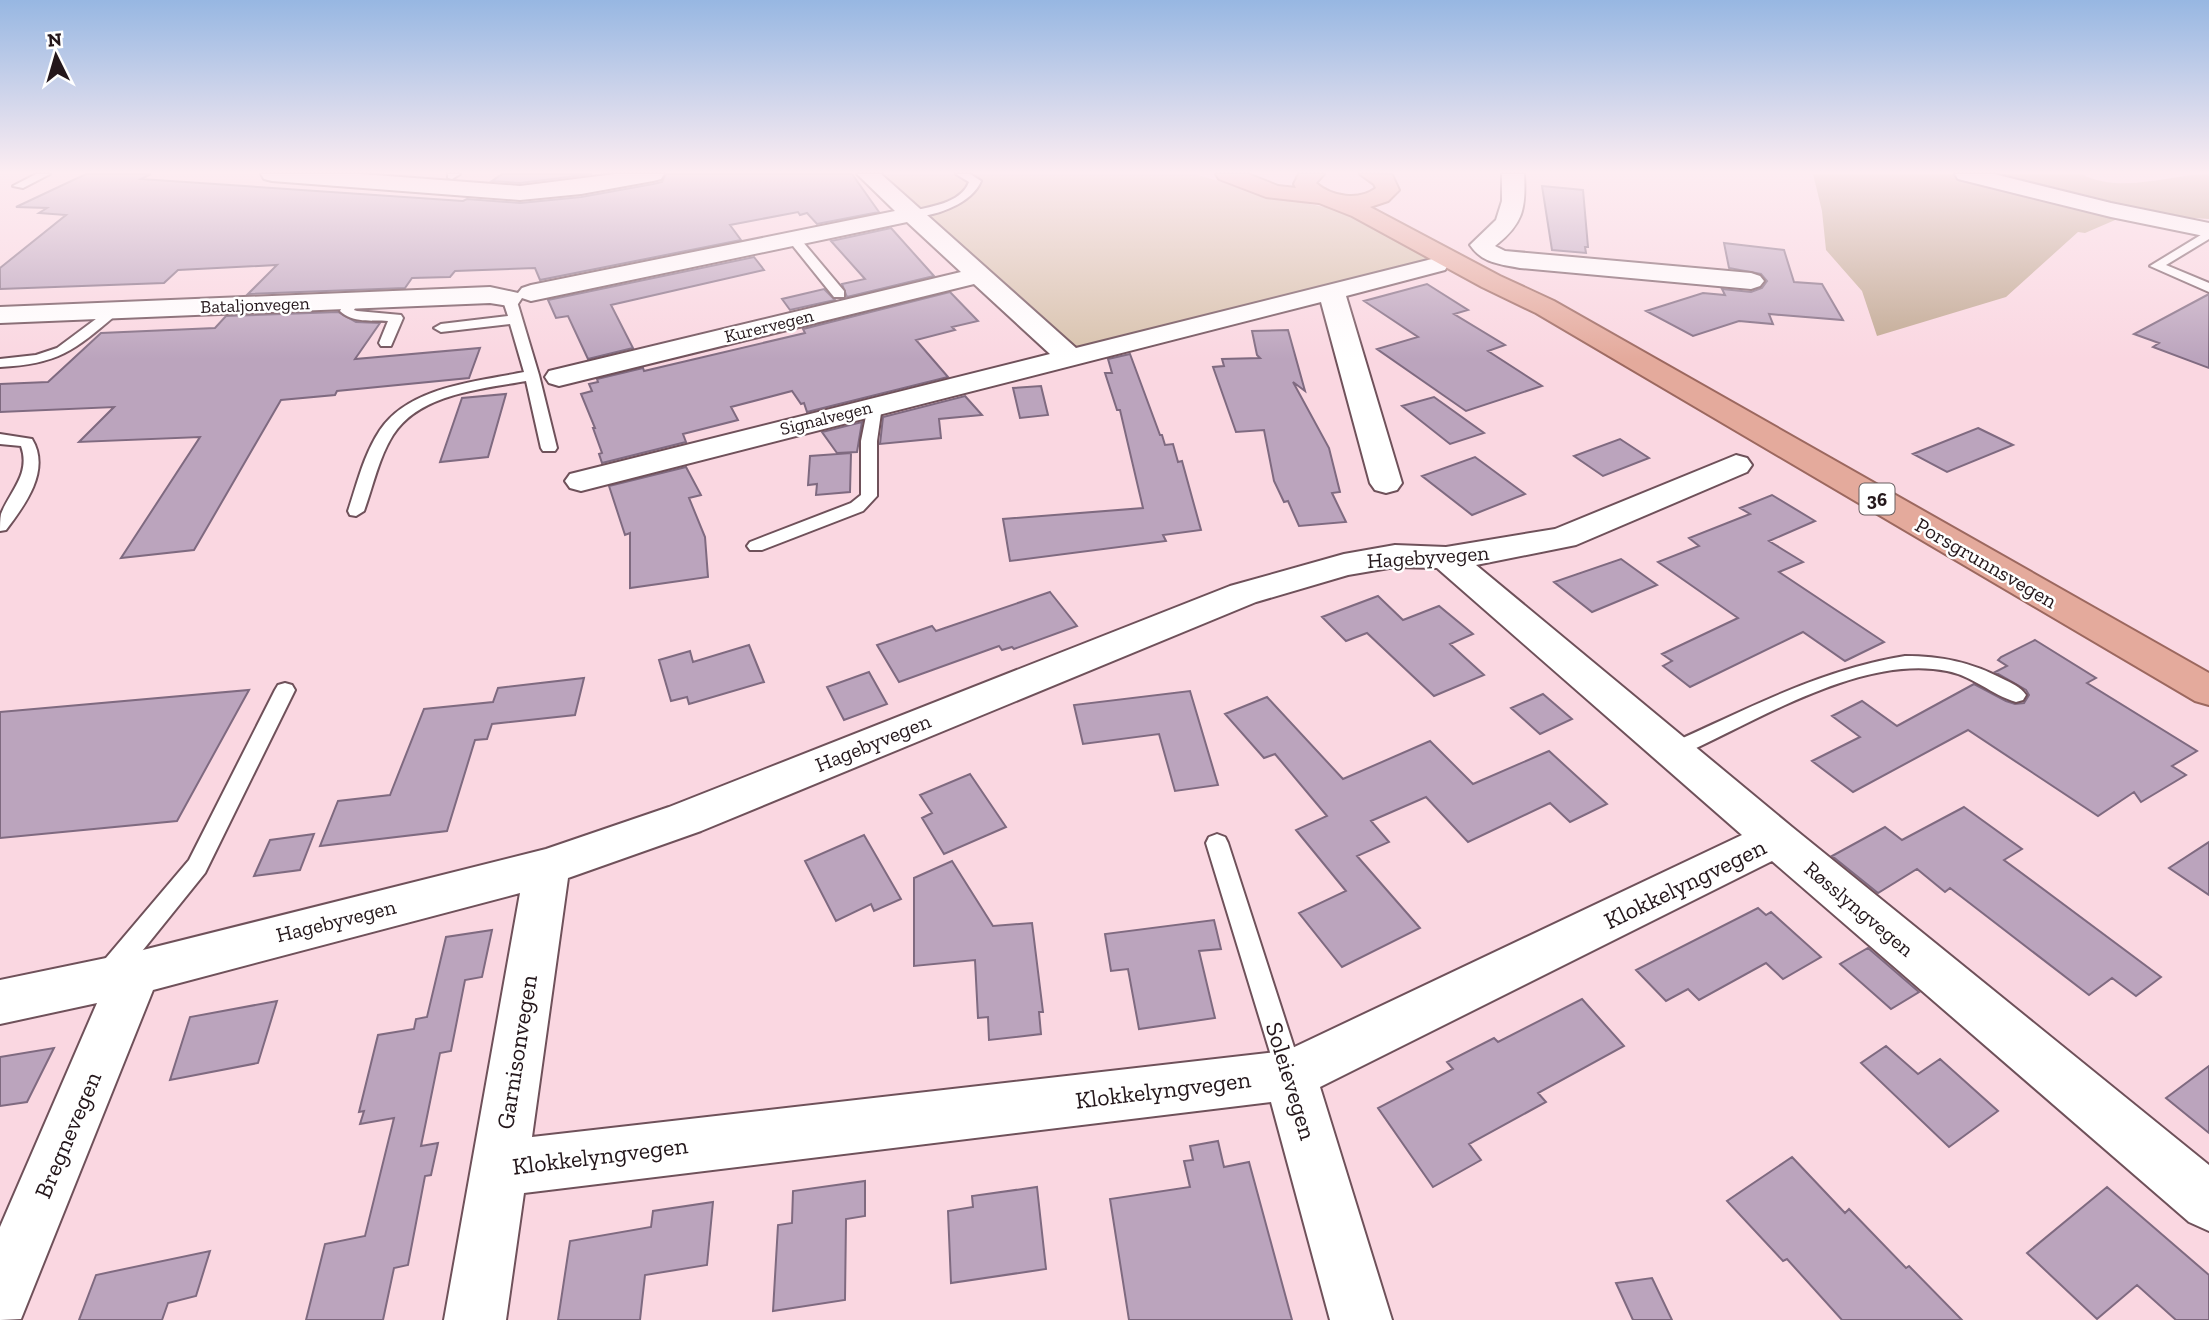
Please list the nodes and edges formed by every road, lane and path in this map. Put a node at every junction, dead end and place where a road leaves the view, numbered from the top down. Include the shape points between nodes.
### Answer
1 (805, 236) edge
2 (935, 236) edge
3 (1410, 236) edge
4 (1435, 236) edge
5 (1493, 236) edge
6 (2203, 236) edge
7 (793, 238) junction
8 (1436, 265) dead end
9 (978, 275) junction
10 (1751, 281) dead end
11 (2209, 288) edge
12 (839, 293) dead end
13 (1332, 293) junction
14 (352, 301) junction
15 (519, 303) junction
16 (1545, 307) junction
17 (112, 311) junction
18 (0, 315) edge
19 (441, 328) dead end
20 (386, 343) dead end
21 (1071, 358) junction
22 (0, 363) edge
23 (545, 376) junction
24 (875, 406) junction
25 (0, 439) edge
26 (549, 448) dead end
27 (1736, 466) dead end
28 (581, 481) dead end
29 (1386, 483) dead end
30 (356, 511) dead end
31 (0, 526) edge
32 (756, 546) dead end
33 (1446, 558) junction
34 (285, 690) dead end
35 (2209, 691) edge
36 (2015, 695) dead end
37 (1672, 751) junction
38 (1776, 839) junction
39 (1217, 843) dead end
40 (547, 867) junction
41 (119, 976) junction
42 (0, 1002) edge
43 (1290, 1075) junction
44 (499, 1168) junction
45 (2209, 1202) edge
46 (0, 1298) edge
47 (475, 1320) edge
48 (1361, 1320) edge

1 - 7 street, Bataljonvegen
2 - 9 street
3 - 16 highway, Porsgrunnsvegen / 36 via 1511,294
4 - 16 highway, Porsgrunnsvegen / 36
5 - 10 street via 1482,245 1487,252 1520,261
6 - 11 lane via 2156,266
7 - 12 lane
7 - 15 street, Bataljonvegen
8 - 13 street, Signalvegen
9 - 21 street
9 - 23 street, Kurervegen
13 - 21 street, Signalvegen
13 - 29 street
14 - 15 street, Bataljonvegen via 490,295
14 - 17 street, Bataljonvegen
14 - 20 lane via 347,311 354,315 396,318
15 - 19 lane
15 - 23 lane
16 - 35 highway, Porsgrunnsvegen / 36
17 - 18 street, Bataljonvegen
17 - 22 lane via 54,356
21 - 24 street, Signalvegen
23 - 26 lane
23 - 30 lane via 442,396 398,417 386,433
24 - 28 street, Signalvegen
24 - 32 lane via 869,441 869,496 857,507
25 - 31 lane via 27,442 32,451 30,474
27 - 33 street, Hagebyvegen via 1564,538
33 - 37 street, Røsslyngvegen
33 - 40 street, Hagebyvegen via 1395,556 1344,565 1243,594 685,819
34 - 41 lane via 197,866
36 - 37 lane via 1980,674 1938,663 1896,663 1843,673
37 - 38 street, Røsslyngvegen
38 - 43 street, Klokkelyngvegen
38 - 45 street, Røsslyngvegen
39 - 43 lane, Soleievegen
40 - 41 street, Hagebyvegen
40 - 44 street, Garnisonvegen
41 - 42 street, Hagebyvegen
41 - 46 street, Bregnevegen
43 - 44 street, Klokkelyngvegen
43 - 48 street, Soleievegen
44 - 47 street, Garnisonvegen

